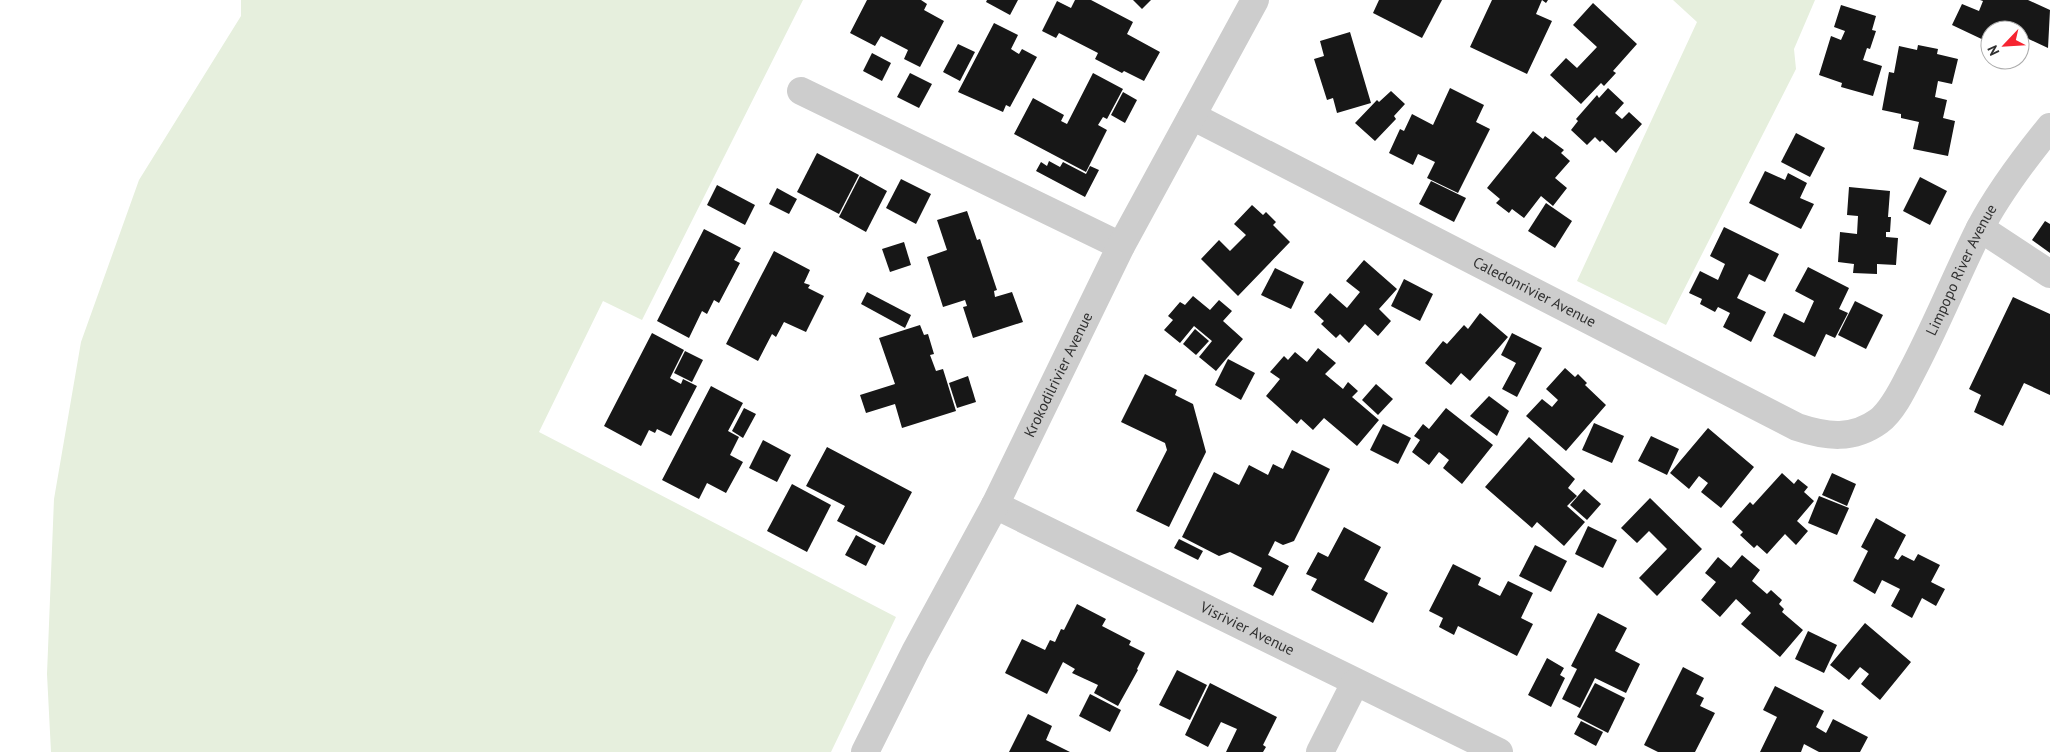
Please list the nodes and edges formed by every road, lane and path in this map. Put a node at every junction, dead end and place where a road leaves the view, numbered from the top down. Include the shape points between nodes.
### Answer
1 (1255, 0) edge
2 (801, 91) dead end
3 (1192, 116) junction
4 (2050, 127) edge
5 (1980, 228) junction
6 (1121, 246) junction
7 (2050, 274) edge
8 (1882, 419) joint
9 (995, 505) junction
10 (1355, 683) junction
11 (865, 752) edge
12 (1320, 752) edge
13 (1499, 752) edge

1 - 3 street, Krokodilrivier Avenue
2 - 6 street
3 - 6 street, Krokodilrivier Avenue
3 - 8 street, Caledonrivier Avenue via 1797,427 1817,434 1842,436 1862,432
4 - 5 street, Limpopo River Avenue via 2006,185
5 - 7 street
5 - 8 street, Limpopo River Avenue via 1923,351
6 - 9 street, Krokodilrivier Avenue
9 - 10 street, Visrivier Avenue
9 - 11 street, Krokodilrivier Avenue
10 - 12 street
10 - 13 street, Visrivier Avenue

